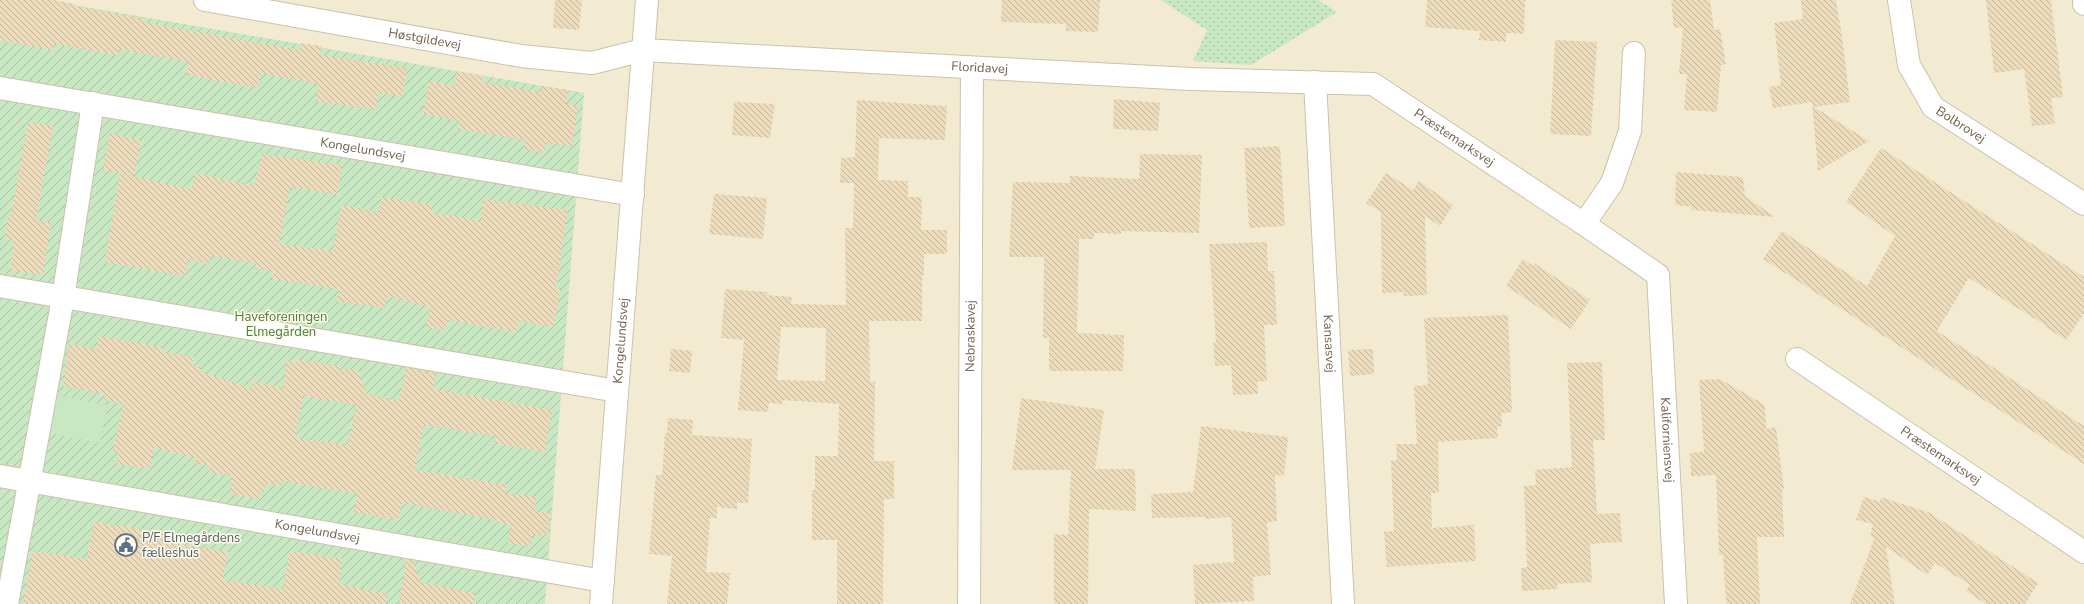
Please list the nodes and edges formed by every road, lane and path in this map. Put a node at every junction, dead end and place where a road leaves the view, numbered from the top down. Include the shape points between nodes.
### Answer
1 (205, 0) edge
2 (647, 0) edge
3 (1899, 0) edge
4 (2084, 0) edge
5 (2084, 4) edge
6 (643, 50) junction
7 (1634, 53) dead end
8 (972, 68) junction
9 (1315, 82) junction
10 (0, 88) edge
11 (93, 103) junction
12 (633, 195) junction
13 (2084, 204) edge
14 (1584, 224) junction
15 (1658, 276) joint
16 (0, 286) edge
17 (63, 298) junction
18 (1797, 359) dead end
19 (617, 391) junction
20 (0, 476) edge
21 (31, 481) junction
22 (2084, 552) edge
23 (604, 581) junction
24 (8, 604) edge
25 (601, 604) edge
26 (970, 604) edge
27 (1342, 604) edge
28 (1676, 604) edge

1 - 6 street, Høstgildevej via 521,56 592,63
2 - 6 street, Kongelundsvej
3 - 13 street, Bolbrovej via 1909,64 1933,107
4 - 5 street
6 - 8 street, Floridavej
6 - 12 street, Kongelundsvej
7 - 14 street via 1630,131 1612,184
8 - 9 street, Floridavej via 1191,79
8 - 26 street, Nebraskavej
9 - 14 street, Præstemarksvej via 1373,84
9 - 27 street, Kansasvej
10 - 11 street, Kongelundsvej
11 - 12 street, Kongelundsvej
11 - 17 street
12 - 19 street, Kongelundsvej
14 - 15 street, Præstemarksvej
15 - 28 street, Kaliforniensvej
16 - 17 street, Kongelundsvej
17 - 19 street, Kongelundsvej
17 - 21 street
18 - 22 street, Præstemarksvej
19 - 23 street, Kongelundsvej
20 - 21 street, Kongelundsvej
21 - 23 street, Kongelundsvej
21 - 24 street
23 - 25 street, Kongelundsvej

